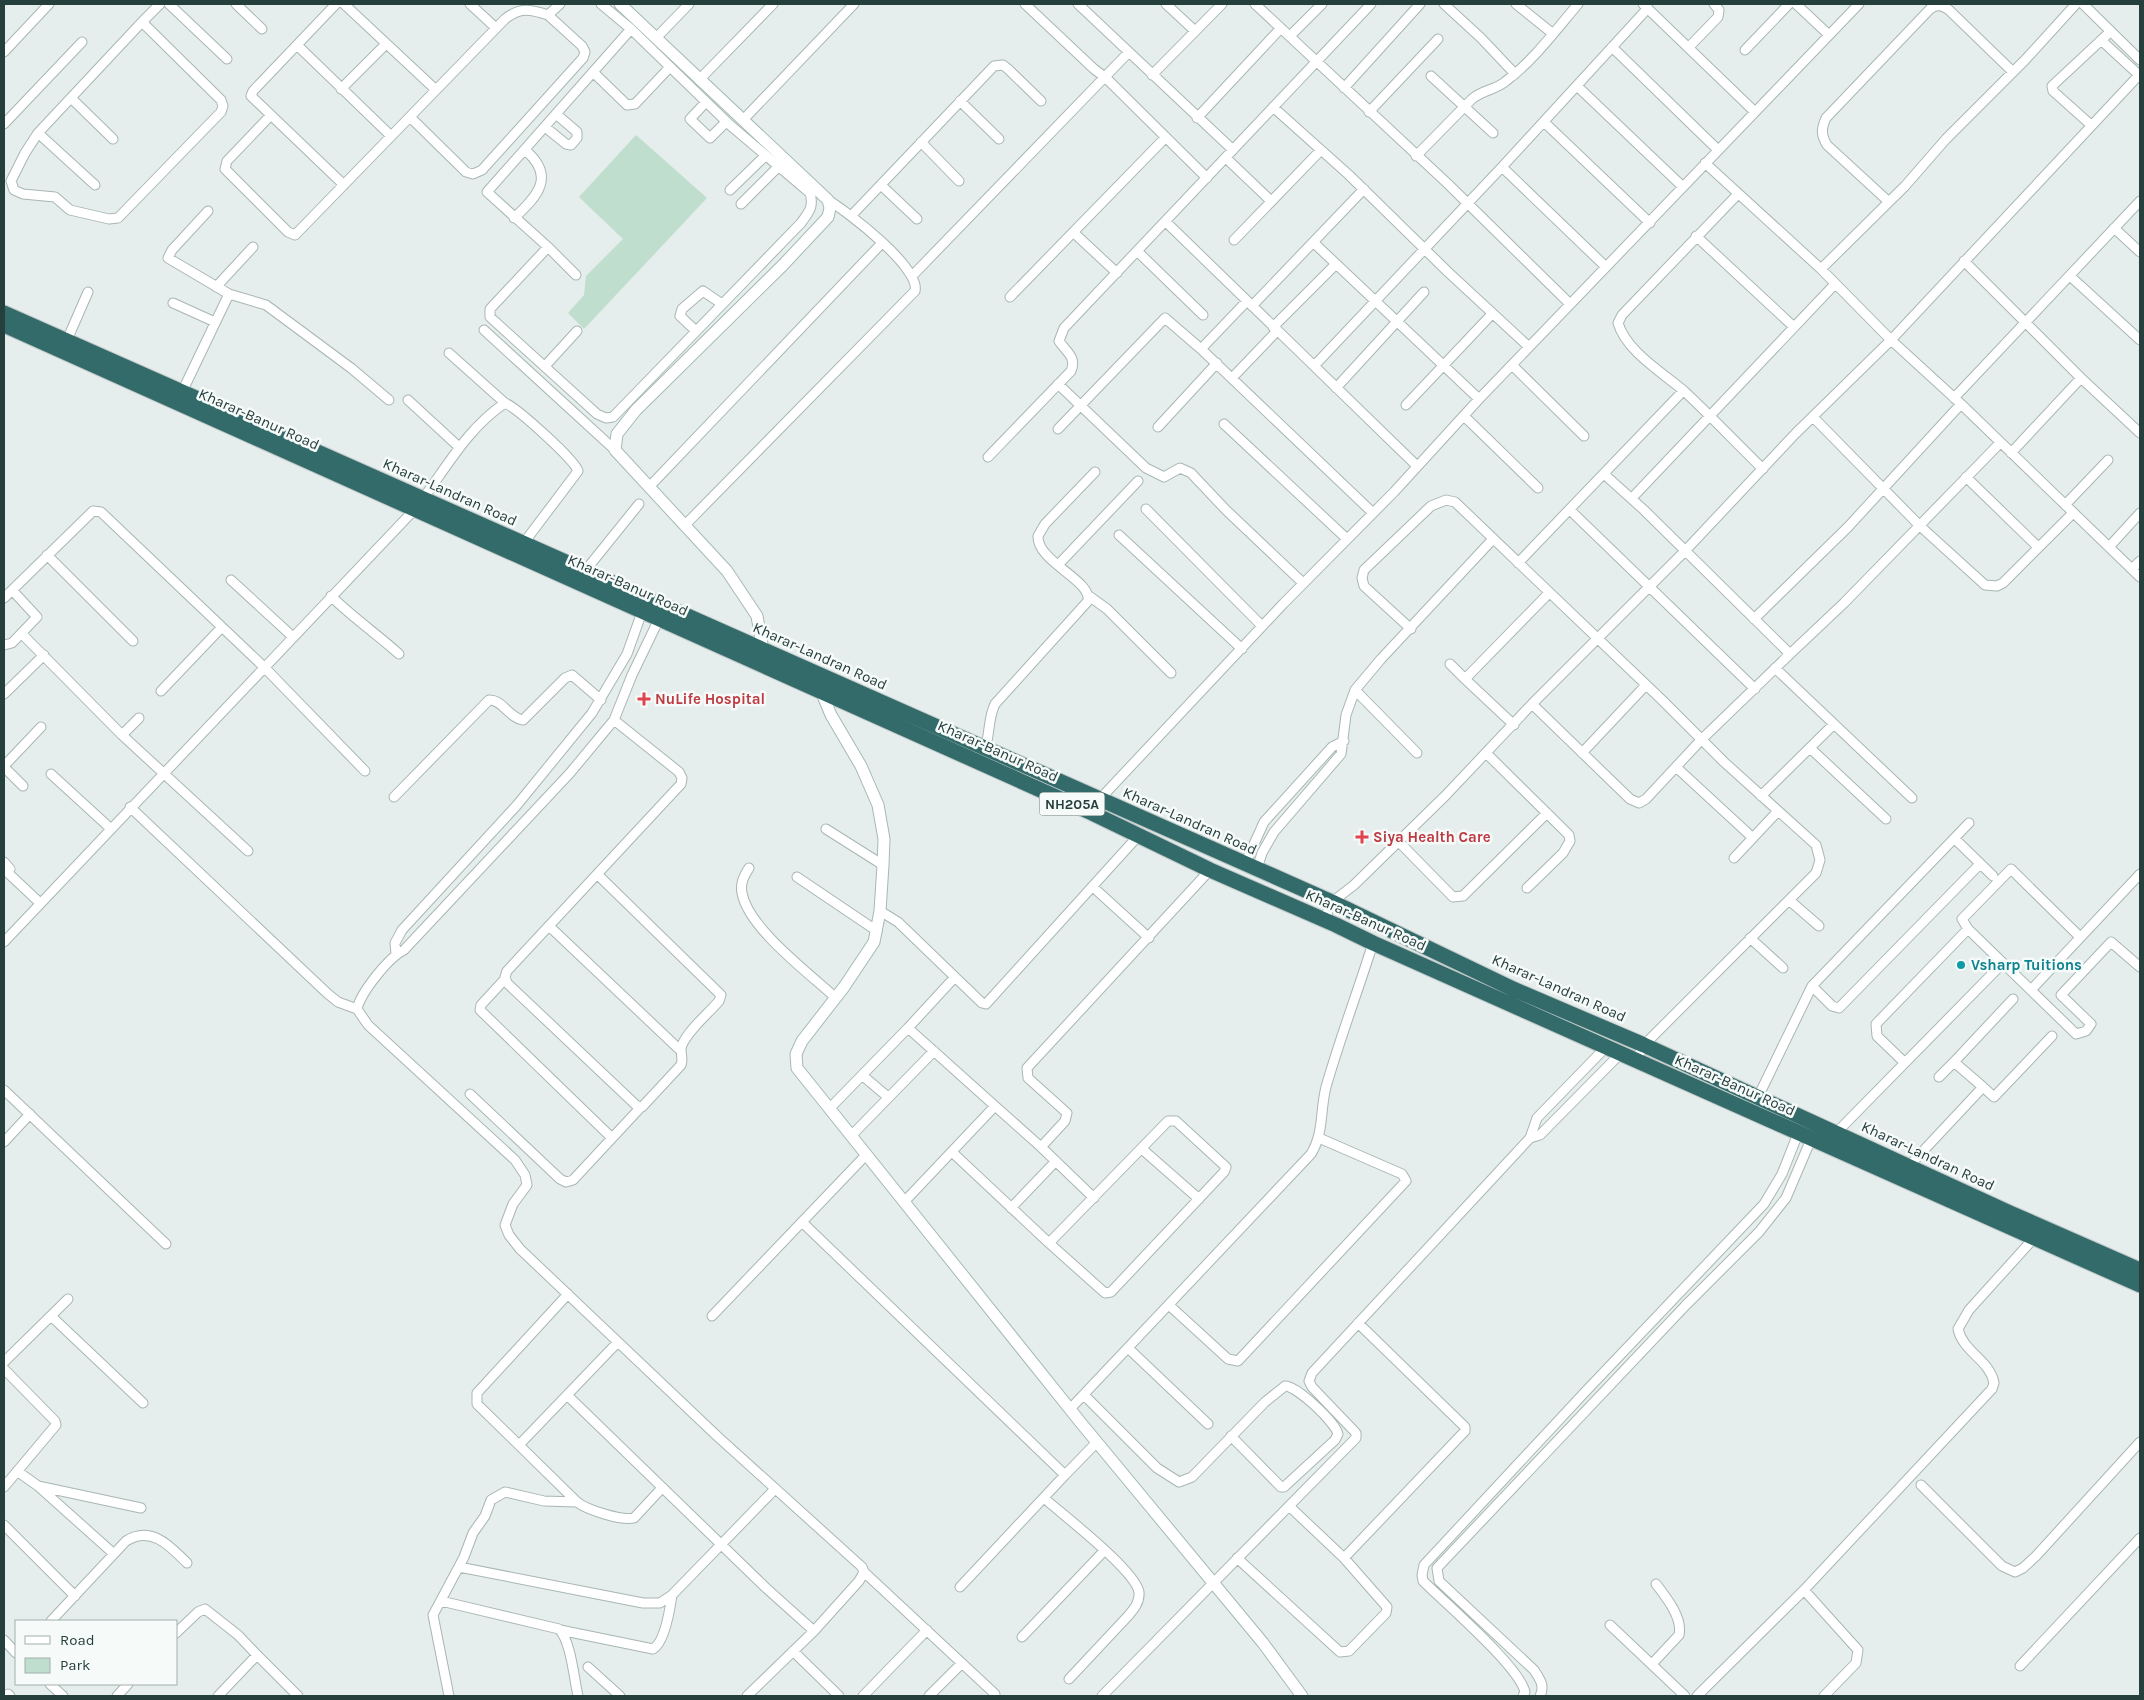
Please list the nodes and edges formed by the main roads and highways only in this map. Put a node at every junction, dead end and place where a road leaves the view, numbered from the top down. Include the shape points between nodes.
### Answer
1 (4, 313) edge
2 (4, 325) edge
3 (420, 504) junction
4 (677, 619) junction
5 (824, 685) junction
6 (1096, 806) junction
7 (2140, 1270) edge
8 (2140, 1284) edge

1 - 3 highway, Kharar-Landran Road / NH205A
2 - 3 highway, Kharar-Banur Road / NH205A
3 - 4 highway, Kharar-Landran Road / NH205A via 584,571
3 - 4 highway, Kharar-Banur Road / NH205A via 642,612 659,619
4 - 5 highway, Kharar-Banur Road / NH205A
4 - 5 highway, Kharar-Landran Road / NH205A via 763,650
5 - 6 highway, Kharar-Banur Road / NH205A
5 - 6 highway, Kharar-Landran Road / NH205A via 984,749
6 - 7 highway, Kharar-Landran Road / NH205A via 1332,902 1513,989
6 - 8 highway, Kharar-Banur Road / NH205A via 1139,835 1210,870

